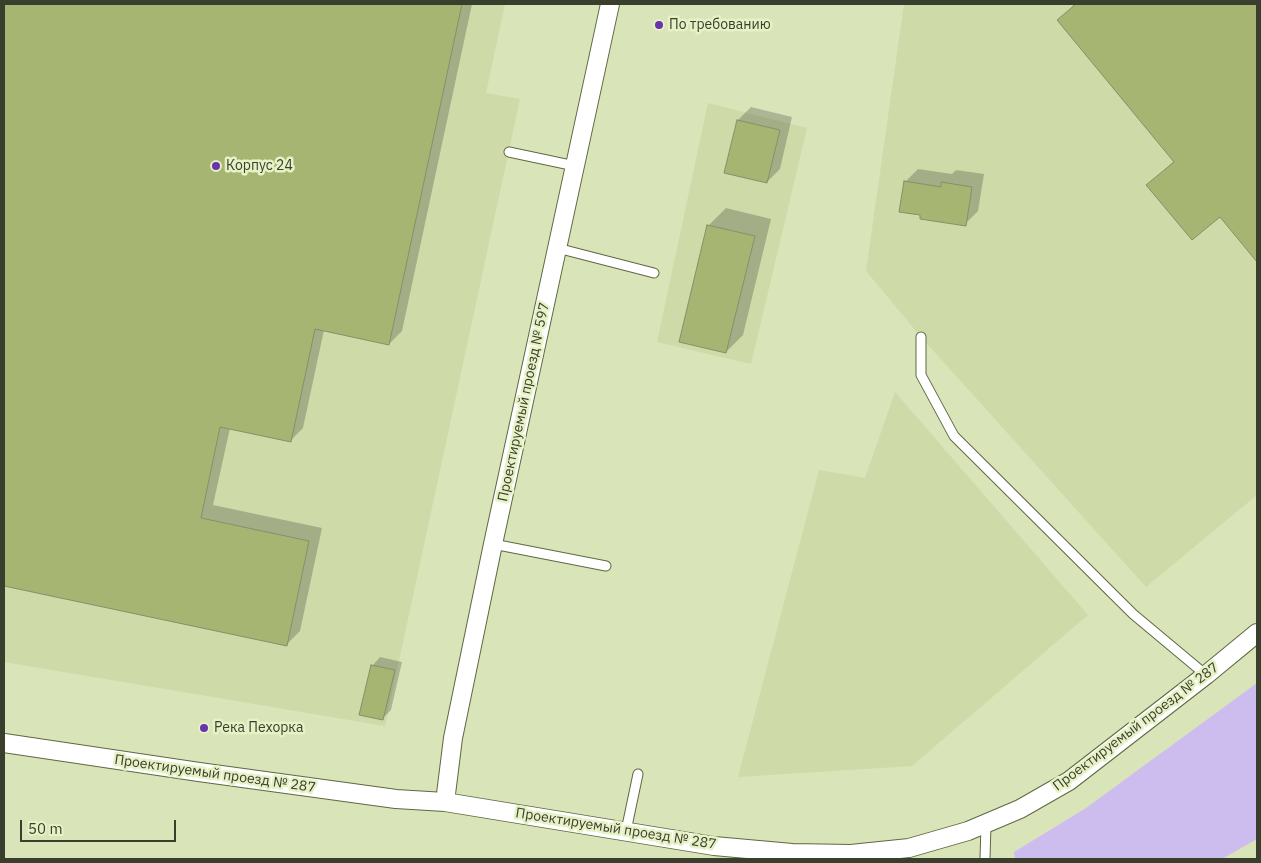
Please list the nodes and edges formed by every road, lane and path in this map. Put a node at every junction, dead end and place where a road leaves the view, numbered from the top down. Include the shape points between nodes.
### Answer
1 (610, 4) edge
2 (509, 152) dead end
3 (575, 166) junction
4 (557, 248) junction
5 (654, 273) dead end
6 (921, 337) dead end
7 (493, 544) junction
8 (606, 566) dead end
9 (1257, 633) edge
10 (1206, 675) junction
11 (4, 743) edge
12 (638, 774) dead end
13 (445, 802) junction
14 (986, 824) junction
15 (626, 832) junction
16 (985, 859) edge

1 - 3 street, Проектируемый проезд № 597
2 - 3 lane
3 - 4 street, Проектируемый проезд № 597
4 - 5 lane
4 - 7 street, Проектируемый проезд № 597
6 - 10 lane via 921,375 954,436 1133,614
7 - 8 lane
7 - 13 street, Проектируемый проезд № 597 via 453,738
9 - 10 street, Проектируемый проезд № 287
10 - 14 street, Проектируемый проезд № 287 via 1068,781 1020,809
11 - 13 street, Проектируемый проезд № 287 via 396,799
12 - 15 lane
13 - 15 street, Проектируемый проезд № 287
14 - 15 street, Проектируемый проезд № 287 via 909,848 851,854 714,846
14 - 16 lane

